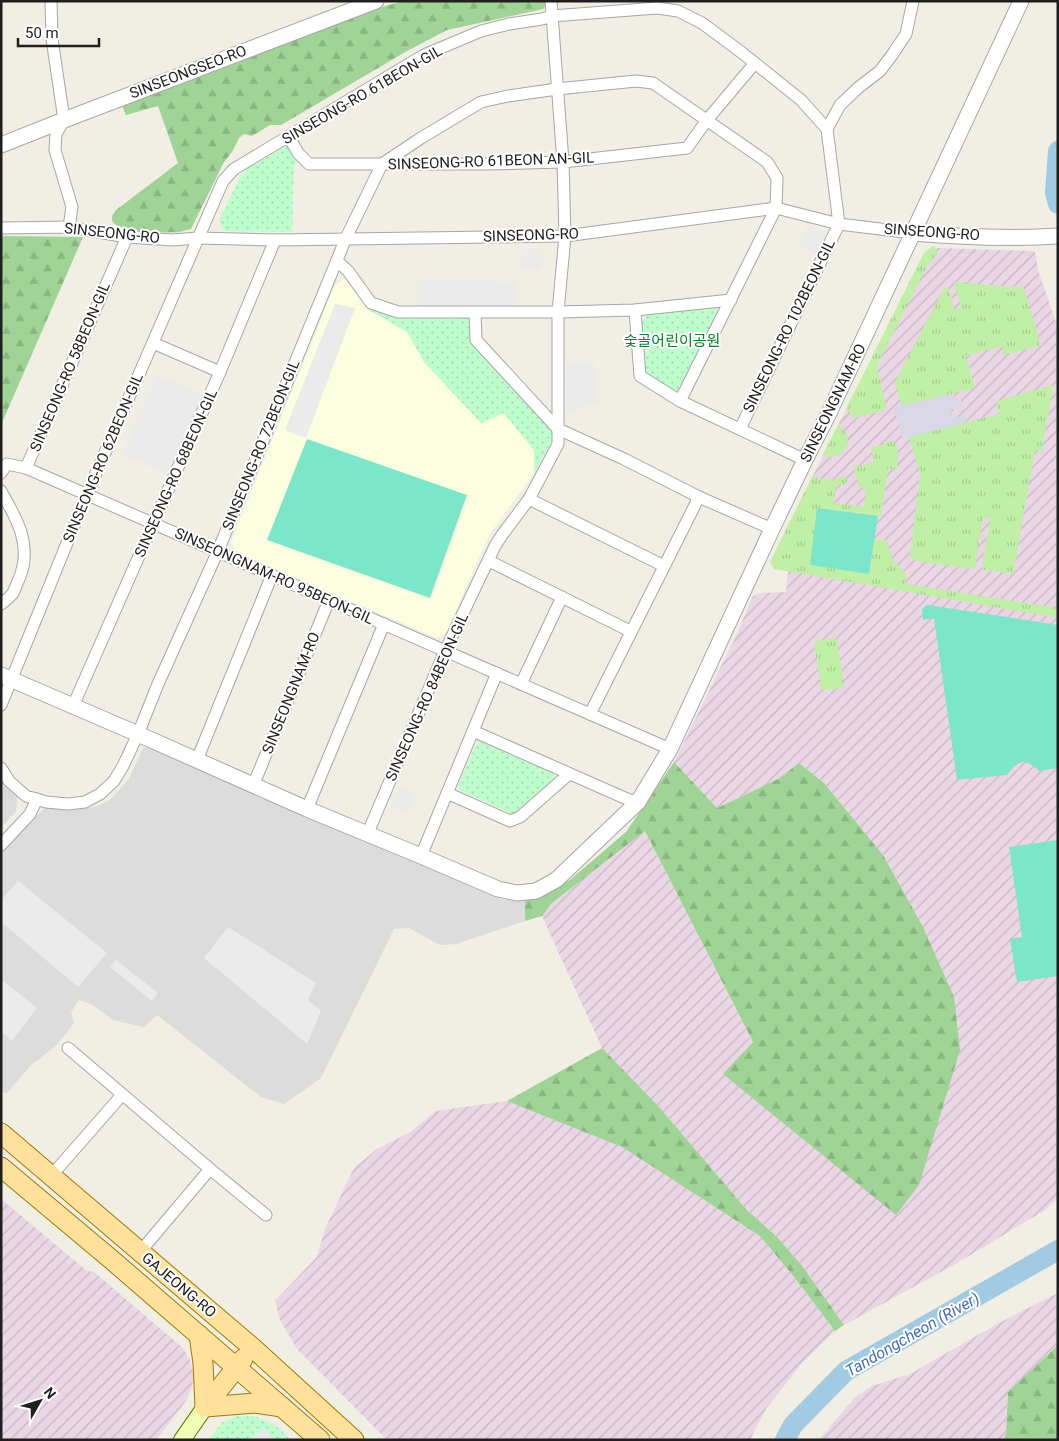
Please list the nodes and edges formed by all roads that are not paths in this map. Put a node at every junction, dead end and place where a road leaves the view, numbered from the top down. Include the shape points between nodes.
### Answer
1 (51, 1) edge
2 (376, 1) edge
3 (551, 1) edge
4 (913, 1) edge
5 (1022, 1) edge
6 (552, 16) junction
7 (754, 63) junction
8 (557, 89) junction
9 (64, 120) junction
10 (707, 120) junction
11 (827, 129) junction
12 (289, 137) junction
13 (1, 145) edge
14 (563, 162) junction
15 (382, 164) junction
16 (776, 208) junction
17 (839, 224) junction
18 (69, 227) junction
19 (1, 228) edge
20 (913, 233) junction
21 (564, 236) junction
22 (1058, 236) edge
23 (127, 237) junction
24 (198, 238) junction
25 (346, 238) junction
26 (275, 240) junction
27 (337, 261) junction
28 (731, 300) junction
29 (635, 310) junction
30 (558, 312) junction
31 (475, 313) junction
32 (153, 343) junction
33 (220, 372) junction
34 (680, 401) junction
35 (558, 429) junction
36 (740, 429) junction
37 (805, 460) junction
38 (26, 468) junction
39 (1, 473) edge
40 (1, 491) edge
41 (87, 494) junction
42 (699, 497) junction
43 (529, 499) junction
44 (154, 524) junction
45 (772, 529) junction
46 (218, 551) junction
47 (489, 561) junction
48 (664, 566) junction
49 (272, 575) junction
50 (562, 597) junction
51 (329, 600) junction
52 (1, 604) edge
53 (384, 624) junction
54 (630, 631) junction
55 (445, 651) junction
56 (497, 673) junction
57 (6, 677) edge
58 (521, 684) junction
59 (1, 705) edge
60 (74, 706) junction
61 (590, 714) junction
62 (472, 731) junction
63 (138, 734) junction
64 (670, 749) junction
65 (197, 760) junction
66 (1, 768) edge
67 (569, 774) junction
68 (253, 786) junction
69 (447, 793) junction
70 (37, 799) junction
71 (638, 802) junction
72 (307, 809) junction
73 (367, 834) junction
74 (1, 845) edge
75 (421, 856) junction
76 (68, 1048) dead end
77 (122, 1095) junction
78 (1, 1133) edge
79 (1, 1167) edge
80 (210, 1169) junction
81 (51, 1176) junction
82 (266, 1215) dead end
83 (140, 1252) junction
84 (199, 1335) junction
85 (253, 1348) junction
86 (236, 1368) junction
87 (205, 1407) junction
88 (282, 1407) junction
89 (182, 1440) edge
90 (320, 1440) edge
91 (354, 1440) edge

1 - 9 street via 52,39
2 - 9 street, SINSEONGSEO-RO
3 - 6 street, SINSEONG-RO 84BEON-GIL
4 - 11 street via 906,34 892,55 880,71 840,106
5 - 20 street, SINSEONGNAM-RO
6 - 7 street, SINSEONG-RO 61BEON-GIL via 658,8 678,11 702,23
6 - 8 street, SINSEONG-RO 84BEON-GIL
6 - 12 street, SINSEONG-RO 61BEON-GIL via 481,31 424,55
7 - 10 street, SINSEONG-RO 61BEON AN-GIL
7 - 11 street, SINSEONG-RO 61BEON-GIL via 801,100
8 - 10 street via 636,81 653,83
8 - 14 street, SINSEONG-RO 84BEON-GIL
8 - 15 street via 481,102
9 - 13 street, SINSEONGSEO-RO
9 - 18 street via 56,134 55,150 72,207
10 - 14 street, SINSEONG-RO 61BEON AN-GIL via 687,148
10 - 16 street via 767,162 777,178
11 - 17 street
12 - 15 street, SINSEONG-RO 61BEON AN-GIL via 309,164
12 - 24 street, SINSEONG-RO 61BEON-GIL via 234,170 224,181
14 - 15 street, SINSEONG-RO 61BEON AN-GIL
14 - 21 street, SINSEONG-RO 84BEON-GIL
15 - 25 street, SINSEONG-RO 72BEON-GIL
16 - 17 street, SINSEONG-RO
16 - 21 street, SINSEONG-RO
16 - 28 street
17 - 20 street, SINSEONG-RO
17 - 36 street, SINSEONG-RO 102BEON-GIL
18 - 19 street, SINSEONG-RO
18 - 23 street, SINSEONG-RO
20 - 22 street, SINSEONG-RO
20 - 37 street, SINSEONGNAM-RO
21 - 25 street, SINSEONG-RO
21 - 30 street, SINSEONG-RO 84BEON-GIL
23 - 24 street, SINSEONG-RO
23 - 38 street, SINSEONG-RO 58BEON-GIL
24 - 26 street, SINSEONG-RO
24 - 32 street, SINSEONG-RO 62BEON-GIL
25 - 26 street, SINSEONG-RO
25 - 27 street, SINSEONG-RO 72BEON-GIL
26 - 33 street, SINSEONG-RO 68BEON-GIL
27 - 31 street via 348,270 371,303 398,312
27 - 46 street, SINSEONG-RO 72BEON-GIL
28 - 29 street
28 - 34 street
29 - 30 street
29 - 34 street via 640,376
30 - 31 street
30 - 35 street, SINSEONG-RO 84BEON-GIL
31 - 35 street via 476,340
32 - 33 street
32 - 41 street, SINSEONG-RO 62BEON-GIL
33 - 44 street, SINSEONG-RO 68BEON-GIL
34 - 36 street
35 - 42 street
35 - 43 street, SINSEONG-RO 84BEON-GIL via 558,444
36 - 37 street
37 - 45 street, SINSEONGNAM-RO
38 - 39 street, SINSEONG-RO 58BEON-GIL via 7,464
38 - 41 street, SINSEONGNAM-RO 95BEON-GIL
40 - 52 street via 21,532 25,555 22,572 12,593
41 - 44 street, SINSEONGNAM-RO 95BEON-GIL
41 - 57 street, SINSEONG-RO 62BEON-GIL
42 - 45 street
42 - 48 street
43 - 47 street, SINSEONG-RO 84BEON-GIL via 502,534
43 - 48 street
44 - 46 street, SINSEONGNAM-RO 95BEON-GIL
44 - 60 street, SINSEONG-RO 68BEON-GIL
45 - 64 street, SINSEONGNAM-RO
46 - 49 street, SINSEONGNAM-RO 95BEON-GIL
46 - 63 street, SINSEONG-RO 72BEON-GIL
47 - 50 street
47 - 55 street, SINSEONG-RO 84BEON-GIL
48 - 54 street
49 - 51 street, SINSEONGNAM-RO 95BEON-GIL
49 - 65 street
50 - 54 street
50 - 58 street
51 - 53 street, SINSEONGNAM-RO 95BEON-GIL
51 - 68 street, SINSEONGNAM-RO
53 - 55 street, SINSEONGNAM-RO 95BEON-GIL
53 - 72 street
54 - 61 street
55 - 56 street, SINSEONGNAM-RO 95BEON-GIL
55 - 73 street, SINSEONG-RO 84BEON-GIL
56 - 58 street, SINSEONGNAM-RO 95BEON-GIL
56 - 62 street
57 - 59 street
57 - 60 street, SINSEONGNAM-RO
58 - 61 street, SINSEONGNAM-RO 95BEON-GIL
60 - 63 street, SINSEONGNAM-RO
61 - 64 street, SINSEONGNAM-RO 95BEON-GIL
62 - 67 street
62 - 69 street
63 - 65 street, SINSEONGNAM-RO
63 - 70 street via 114,781 100,794 85,802 68,804
64 - 71 street, SINSEONGNAM-RO
65 - 68 street, SINSEONGNAM-RO
66 - 70 street via 9,781 26,796
67 - 69 street via 520,817 510,821
67 - 71 street
68 - 72 street, SINSEONGNAM-RO
69 - 75 street
70 - 74 street via 30,814
71 - 75 street, SINSEONGNAM-RO via 556,880 536,891 498,890
72 - 73 street, SINSEONGNAM-RO
73 - 75 street, SINSEONGNAM-RO
76 - 77 street
77 - 80 street
77 - 81 street
78 - 81 main road, GAJEONG-RO
79 - 84 main road, GAJEONG-RO
80 - 82 street
80 - 83 street
81 - 83 main road, GAJEONG-RO
83 - 85 main road, GAJEONG-RO
84 - 86 main road, GAJEONG-RO
84 - 87 main road
85 - 86 main road
85 - 91 main road, GAJEONG-RO
86 - 87 main road
86 - 88 main road, GAJEONG-RO
87 - 88 main road via 255,1403
87 - 89 main road
88 - 90 main road, GAJEONG-RO

